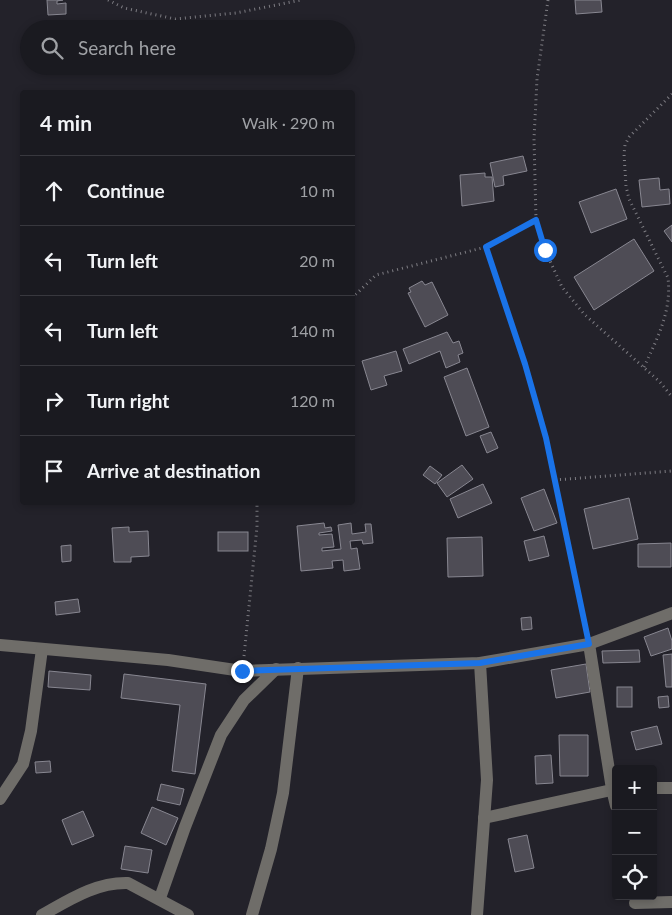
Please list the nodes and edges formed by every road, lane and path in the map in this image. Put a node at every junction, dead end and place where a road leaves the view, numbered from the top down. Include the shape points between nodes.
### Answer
1 (108, 0) edge
2 (301, 0) edge
3 (548, 0) edge
4 (672, 94) edge
5 (536, 220) junction
6 (486, 247) junction
7 (355, 295) edge
8 (644, 367) junction
9 (672, 396) edge
10 (672, 470) edge
11 (555, 480) junction
12 (258, 505) edge
13 (672, 613) edge
14 (589, 644) junction
15 (0, 645) edge
16 (42, 649) junction
17 (480, 663) junction
18 (298, 668) junction
19 (276, 669) junction
20 (242, 671) junction
21 (612, 777) edge
22 (657, 788) edge
23 (672, 788) edge
24 (612, 789) edge
25 (0, 799) edge
26 (484, 818) junction
27 (160, 898) junction
28 (672, 902) edge
29 (635, 905) edge
30 (42, 915) edge
31 (188, 915) edge
32 (252, 915) edge
33 (477, 915) edge

1 - 2 path via 124,8 176,19 236,13
3 - 5 path via 537,79 534,139
4 - 8 path via 624,145 629,199 671,289 667,318
5 - 6 path
5 - 8 path via 562,287 584,314
6 - 7 path via 376,275
6 - 11 path via 525,364
8 - 9 path
10 - 11 path
11 - 14 path
12 - 20 path
13 - 14 street
14 - 17 street
14 - 21 street
15 - 16 street
16 - 20 street via 168,660
16 - 25 street via 31,731 23,764
17 - 18 street
17 - 26 street via 486,780
18 - 19 street
18 - 32 street via 284,793
19 - 20 street
19 - 27 street via 244,700 221,735
22 - 23 street
24 - 26 street
26 - 33 street
27 - 30 street via 120,882 74,896
27 - 31 street
28 - 29 street

